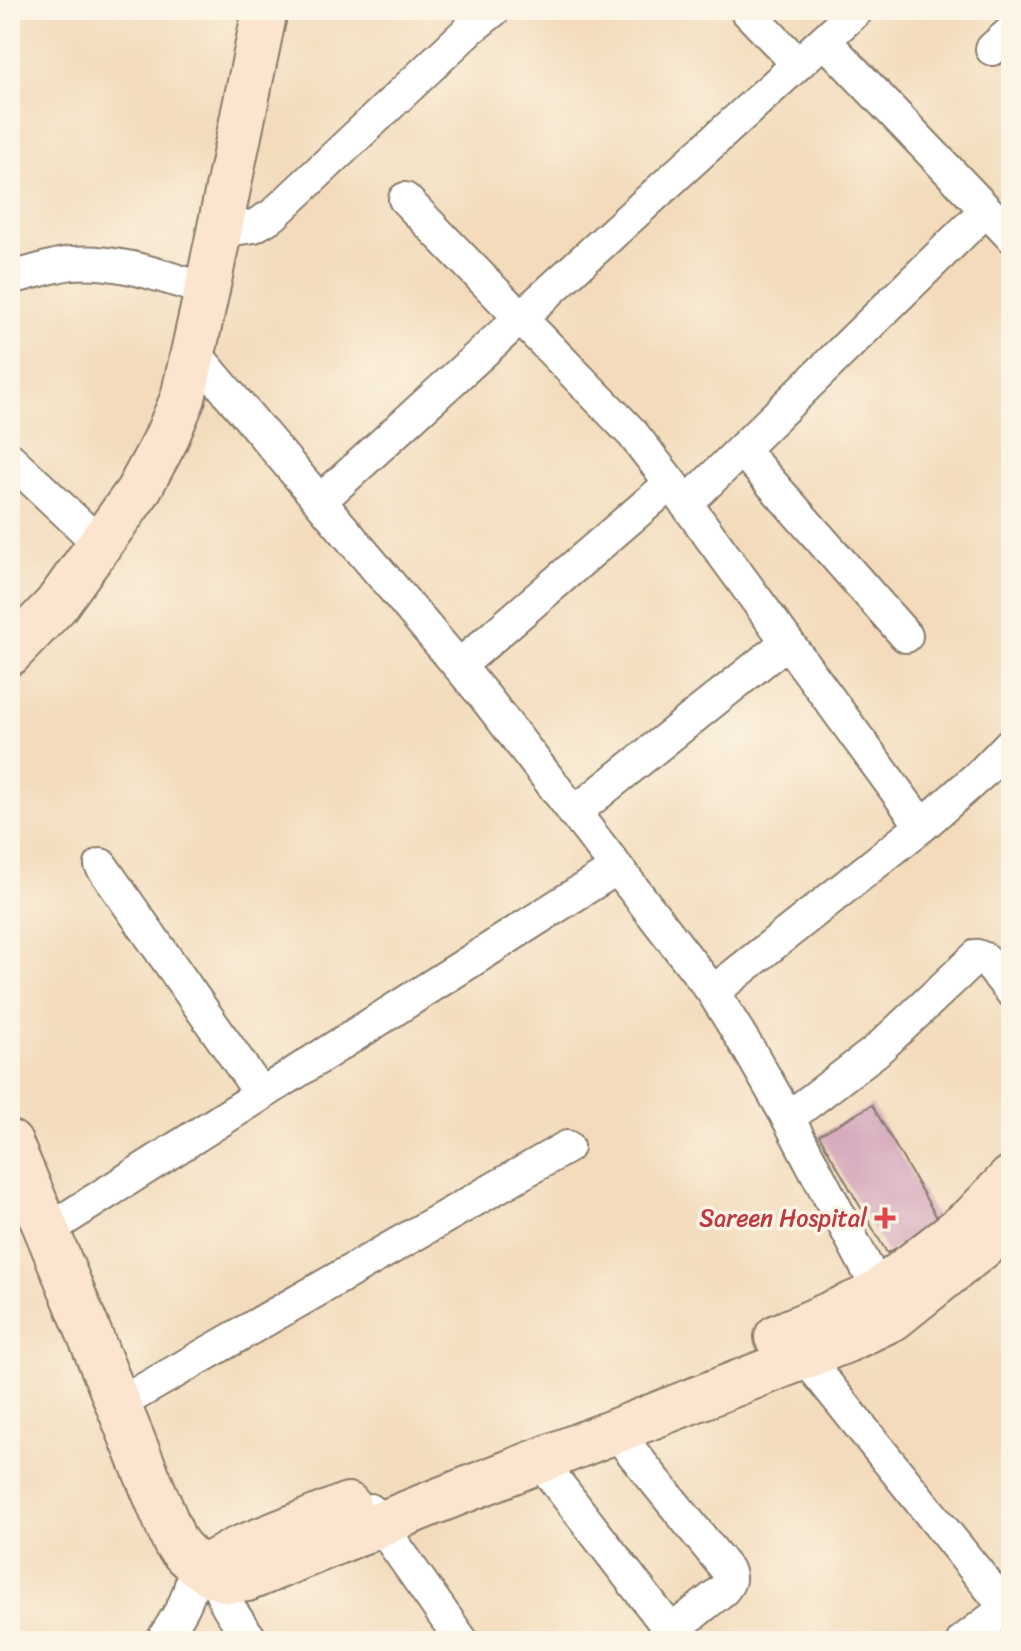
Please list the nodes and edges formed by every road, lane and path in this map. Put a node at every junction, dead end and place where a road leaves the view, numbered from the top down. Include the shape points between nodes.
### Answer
1 (265, 10) edge
2 (494, 10) edge
3 (746, 10) edge
4 (857, 10) edge
5 (824, 40) junction
6 (798, 64) junction
7 (405, 199) dead end
8 (986, 210) junction
9 (219, 231) junction
10 (1011, 236) edge
11 (10, 276) edge
12 (207, 290) junction
13 (520, 318) junction
14 (193, 351) junction
15 (742, 450) junction
16 (10, 459) edge
17 (678, 493) junction
18 (320, 501) junction
19 (100, 544) junction
20 (906, 636) dead end
21 (787, 642) junction
22 (10, 653) edge
23 (459, 666) junction
24 (1011, 743) edge
25 (574, 813) junction
26 (922, 826) junction
27 (101, 865) dead end
28 (617, 868) junction
29 (1011, 991) edge
30 (713, 992) junction
31 (261, 1094) junction
32 (788, 1118) junction
33 (10, 1143) edge
34 (567, 1147) dead end
35 (1011, 1178) edge
36 (1011, 1220) edge
37 (48, 1230) junction
38 (886, 1304) junction
39 (798, 1343) junction
40 (117, 1405) junction
41 (615, 1431) junction
42 (540, 1461) junction
43 (371, 1512) junction
44 (207, 1567) junction
45 (1009, 1606) edge
46 (665, 1636) edge
47 (162, 1641) edge
48 (252, 1641) edge
49 (462, 1641) edge
50 (963, 1641) edge

1 - 9 street
2 - 9 street via 273,215 254,226
3 - 6 street
4 - 5 street
5 - 6 street
5 - 8 street
6 - 13 street
7 - 13 street
8 - 10 street
8 - 15 street
9 - 12 street
11 - 12 street via 70,263 102,263
12 - 14 street
13 - 17 street via 632,433
13 - 18 street
14 - 18 street
14 - 19 street via 183,398 165,441
15 - 17 street
15 - 20 street
16 - 19 street
17 - 21 street
17 - 23 street
18 - 23 street
19 - 22 street via 56,605
21 - 25 street
21 - 26 street
23 - 25 street
24 - 26 street
25 - 28 street
26 - 30 street
27 - 31 street
28 - 30 street
28 - 31 street
29 - 32 street via 977,956 876,1051
30 - 32 street
31 - 37 street
32 - 38 street
33 - 37 street
34 - 40 street
35 - 38 street
36 - 38 street via 993,1238
37 - 40 street
38 - 39 street via 865,1299
39 - 41 street
39 - 43 street via 749,1349
39 - 45 street
40 - 44 street via 175,1542 185,1555
41 - 42 street
41 - 46 street via 730,1577 723,1590
42 - 43 street
42 - 46 street
43 - 44 street via 236,1550
43 - 49 street
44 - 47 street
44 - 48 street
45 - 50 street

